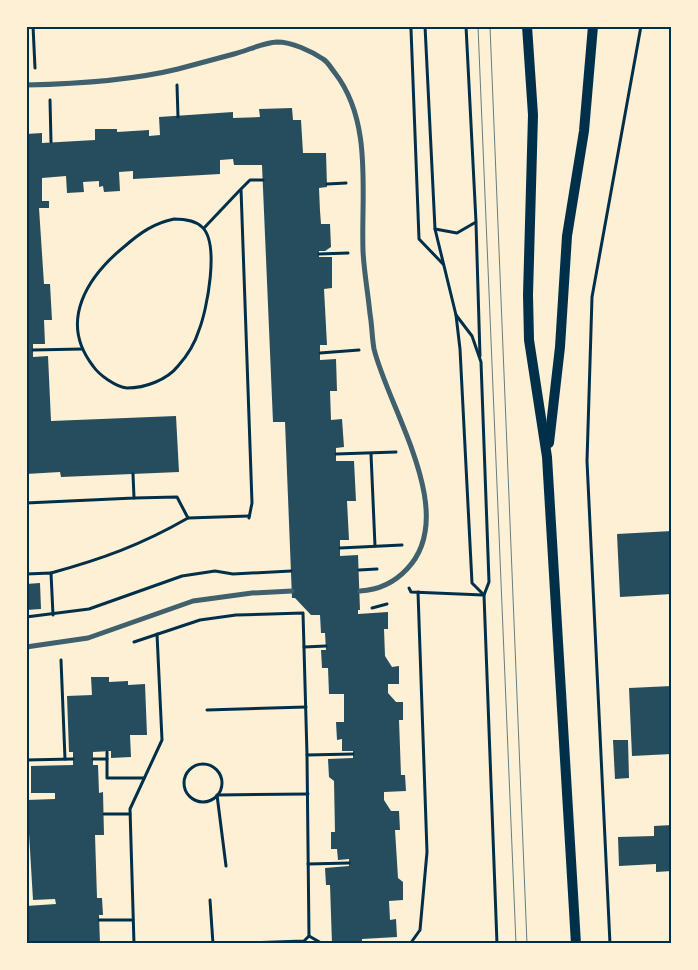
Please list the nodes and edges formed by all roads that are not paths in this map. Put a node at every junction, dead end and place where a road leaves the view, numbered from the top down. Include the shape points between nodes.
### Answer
1 (527, 26) edge
2 (593, 26) edge
3 (26, 85) edge
4 (547, 457) junction
5 (292, 591) dead end
6 (360, 591) dead end
7 (26, 647) edge
8 (576, 944) edge

1 - 4 main road via 533,115 529,340
2 - 4 main road via 584,131 568,236
3 - 6 street via 123,79 176,70 279,42 297,46 325,60 345,89 360,133 364,253 374,349 422,483 425,524 416,560 400,577 376,590
4 - 8 main road
5 - 7 street via 193,601 88,638

